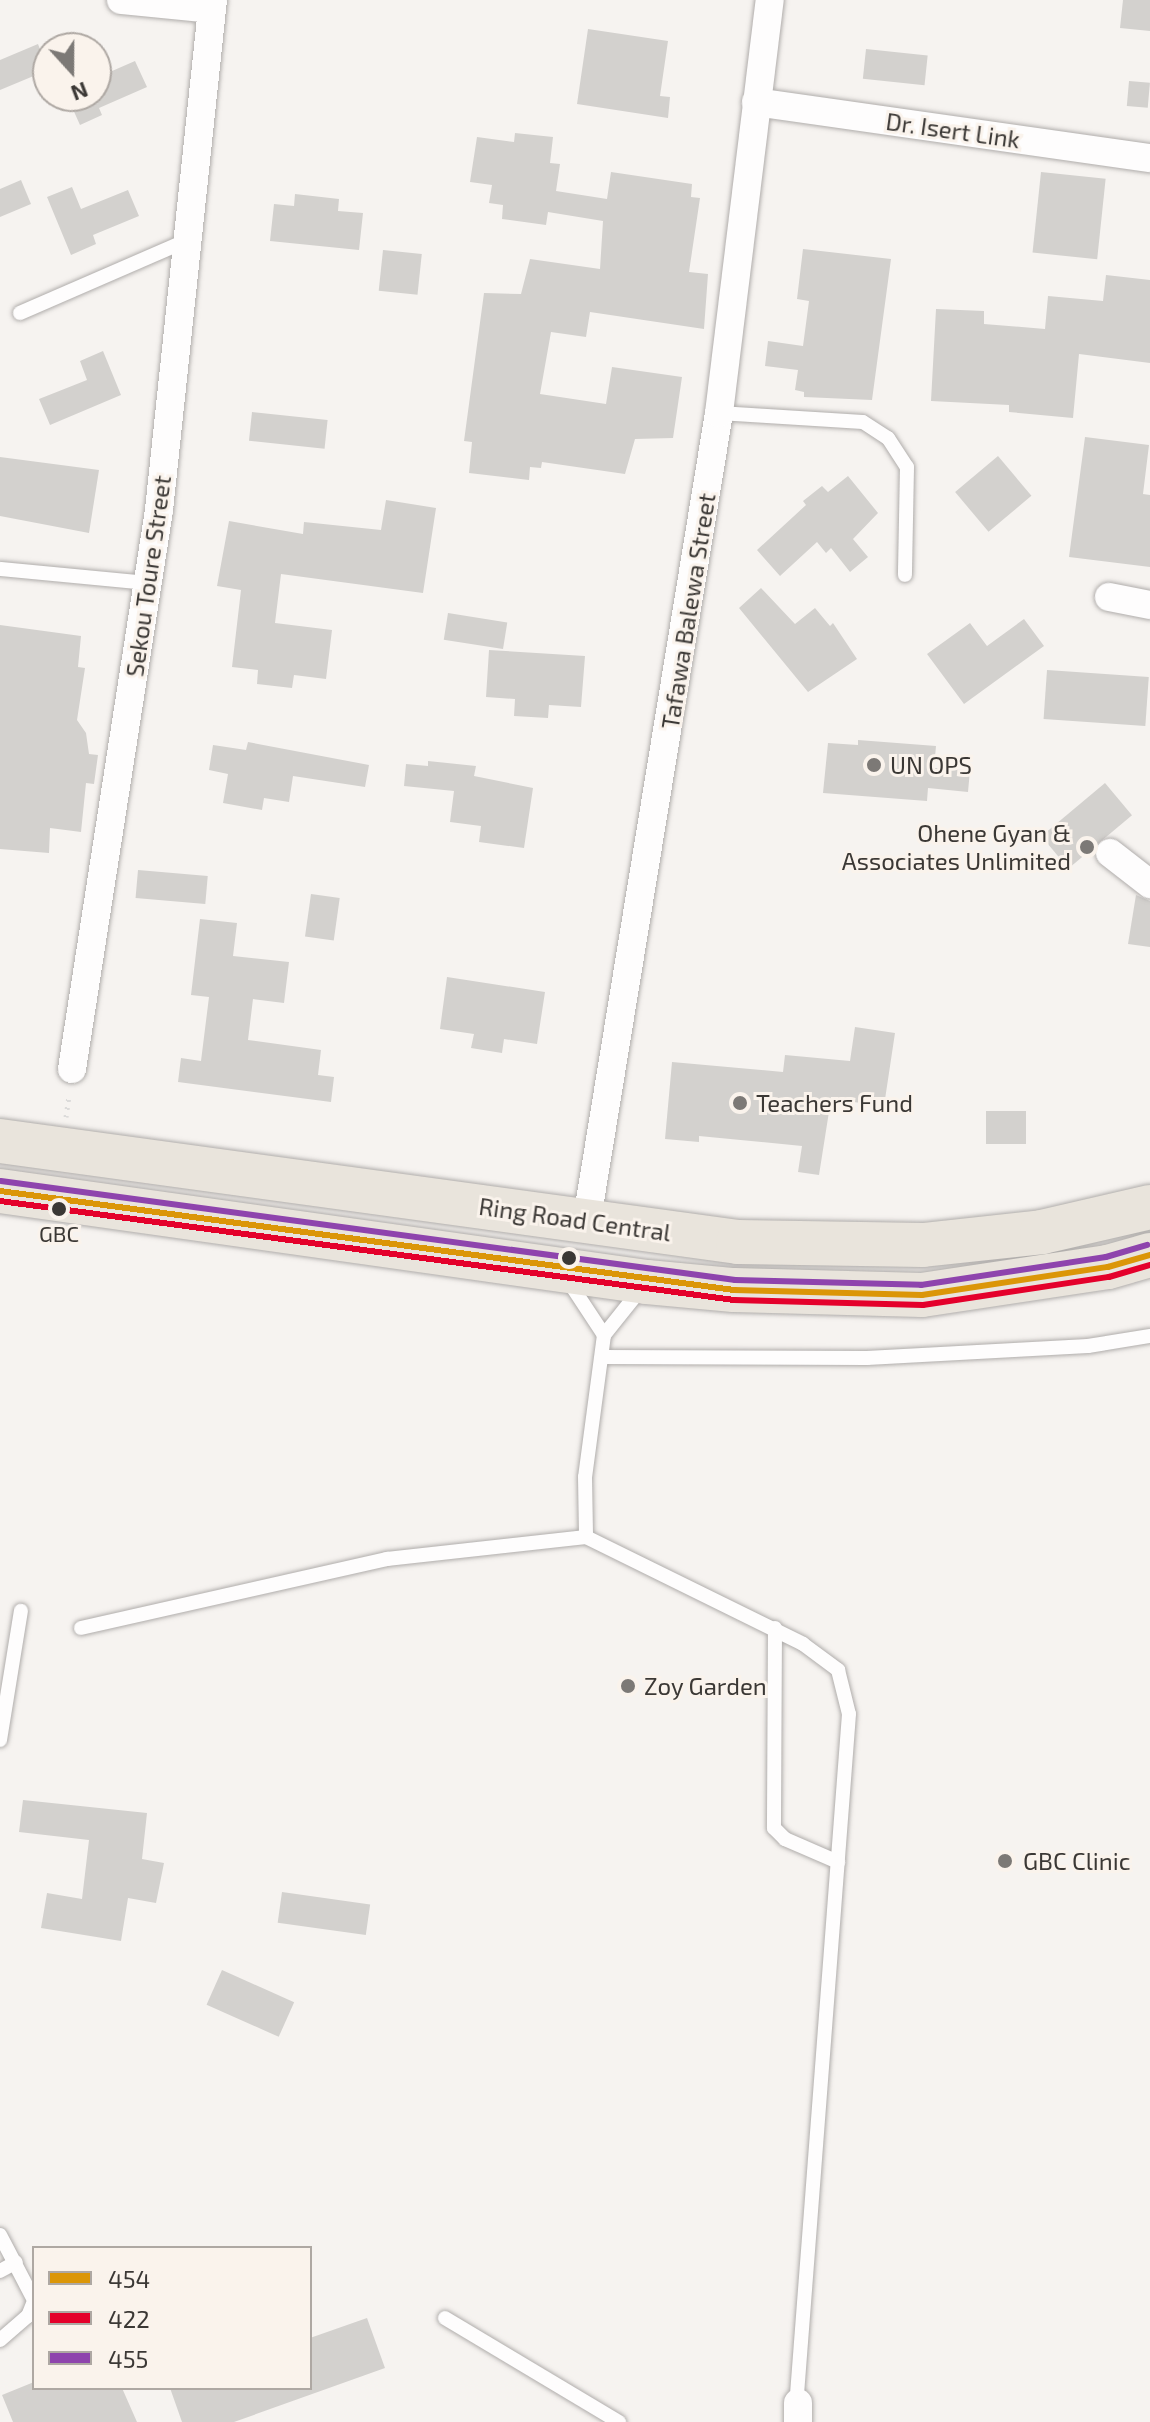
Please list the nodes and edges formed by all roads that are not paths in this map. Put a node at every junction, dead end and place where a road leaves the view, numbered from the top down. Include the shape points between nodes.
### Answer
1 (121, 0) edge
2 (770, 0) edge
3 (213, 5) edge
4 (756, 102) junction
5 (1150, 158) edge
6 (188, 240) junction
7 (20, 313) dead end
8 (719, 413) junction
9 (0, 569) edge
10 (905, 575) dead end
11 (148, 583) junction
12 (1109, 597) dead end
13 (1150, 605) edge
14 (1110, 853) dead end
15 (1150, 884) edge
16 (72, 1069) road end
17 (0, 1141) edge
18 (353, 1189) junction
19 (0, 1191) edge
20 (1150, 1207) edge
21 (587, 1219) junction
22 (346, 1239) junction
23 (1150, 1255) edge
24 (556, 1268) junction
25 (647, 1282) junction
26 (604, 1335) junction
27 (1150, 1336) edge
28 (602, 1357) junction
29 (586, 1537) junction
30 (21, 1611) dead end
31 (81, 1628) dead end
32 (775, 1628) junction
33 (0, 1740) edge
34 (838, 1862) junction
35 (0, 2235) edge
36 (16, 2262) junction
37 (0, 2271) edge
38 (32, 2296) edge
39 (32, 2305) edge
40 (445, 2318) dead end
41 (0, 2340) edge
42 (795, 2416) edge
43 (619, 2422) edge

1 - 3 street
2 - 4 street, Tafawa Balewa Street
3 - 6 street, Sekou Toure Street
4 - 5 street, Dr. Isert Link
4 - 8 street, Tafawa Balewa Street
6 - 7 lane
6 - 11 street, Sekou Toure Street
8 - 10 lane via 863,422 888,438 907,467
8 - 21 street, Tafawa Balewa Street
9 - 11 lane
11 - 16 street, Sekou Toure Street
12 - 13 street
14 - 15 street
17 - 18 main road, Ring Road Central
18 - 21 main road, Ring Road Central
18 - 22 main road
19 - 22 main road
20 - 21 main road, Ring Road Central via 1042,1232 923,1245 738,1242
22 - 24 main road
23 - 25 main road via 1108,1267 922,1295
24 - 25 main road
24 - 26 lane
25 - 26 lane
26 - 28 lane
27 - 28 lane via 1088,1346 867,1358
28 - 29 lane via 585,1477
29 - 31 lane via 387,1559
29 - 32 lane
30 - 33 lane
32 - 34 lane via 838,1670 849,1714
32 - 34 lane via 774,1828 785,1839
34 - 42 lane
35 - 36 lane
36 - 37 lane
36 - 38 lane
39 - 41 lane via 28,2316
40 - 43 lane

